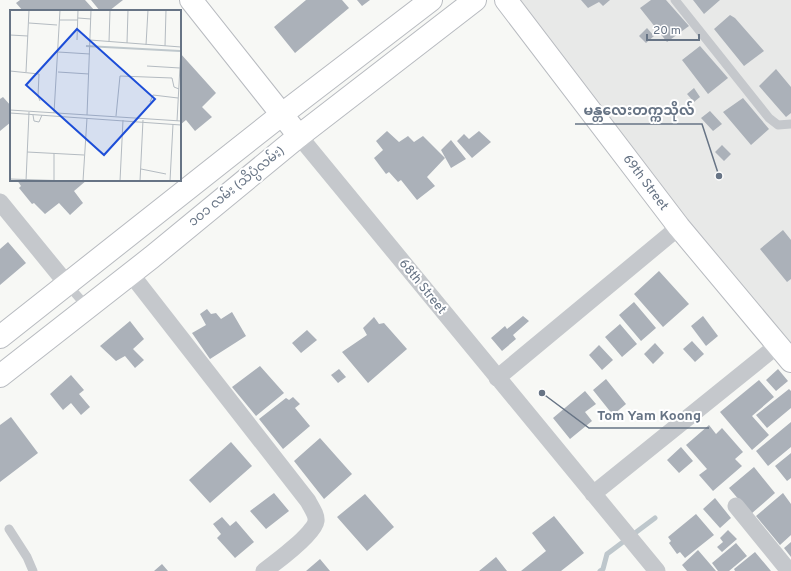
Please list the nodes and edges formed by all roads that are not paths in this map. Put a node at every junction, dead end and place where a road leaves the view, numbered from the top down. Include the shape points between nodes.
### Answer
1 (191, 0) edge
2 (430, 0) edge
3 (475, 0) edge
4 (506, 0) edge
5 (675, 0) edge
6 (281, 115) junction
7 (791, 124) edge
8 (299, 136) junction
9 (0, 202) edge
10 (679, 227) junction
11 (132, 233) junction
12 (152, 257) junction
13 (131, 274) junction
14 (67, 284) junction
15 (88, 308) junction
16 (0, 337) edge
17 (784, 353) edge
18 (0, 376) edge
19 (497, 378) junction
20 (593, 494) junction
21 (736, 506) dead end
22 (9, 529) dead end
23 (33, 571) edge
24 (264, 571) edge
25 (657, 571) edge
26 (789, 571) edge

1 - 6 main road, 68th Street
2 - 6 main road
3 - 8 main road, ၁၀၁ လမ်း (သိပ္ပံလမ်း)
4 - 10 main road, 69th Street
5 - 7 lane via 768,118 778,125
6 - 8 main road, 68th Street
6 - 11 main road
8 - 12 main road, ၁၀၁ လမ်း (သိပ္ပံလမ်း)
8 - 19 street, 68th Street
9 - 14 street
10 - 17 main road, 69th Street
10 - 19 street
11 - 12 main road
11 - 14 main road
12 - 13 main road, ၁၀၁ လမ်း (သိပ္ပံလမ်း)
13 - 15 main road, ၁၀၁ လမ်း (သိပ္ပံလမ်း)
13 - 24 street via 308,502 316,516 313,529
14 - 15 lane
14 - 16 main road
15 - 18 main road, ၁၀၁ လမ်း (သိပ္ပံလမ်း)
17 - 20 street
19 - 20 street, 68th Street
20 - 25 street, 68th Street
21 - 26 street
22 - 23 lane

